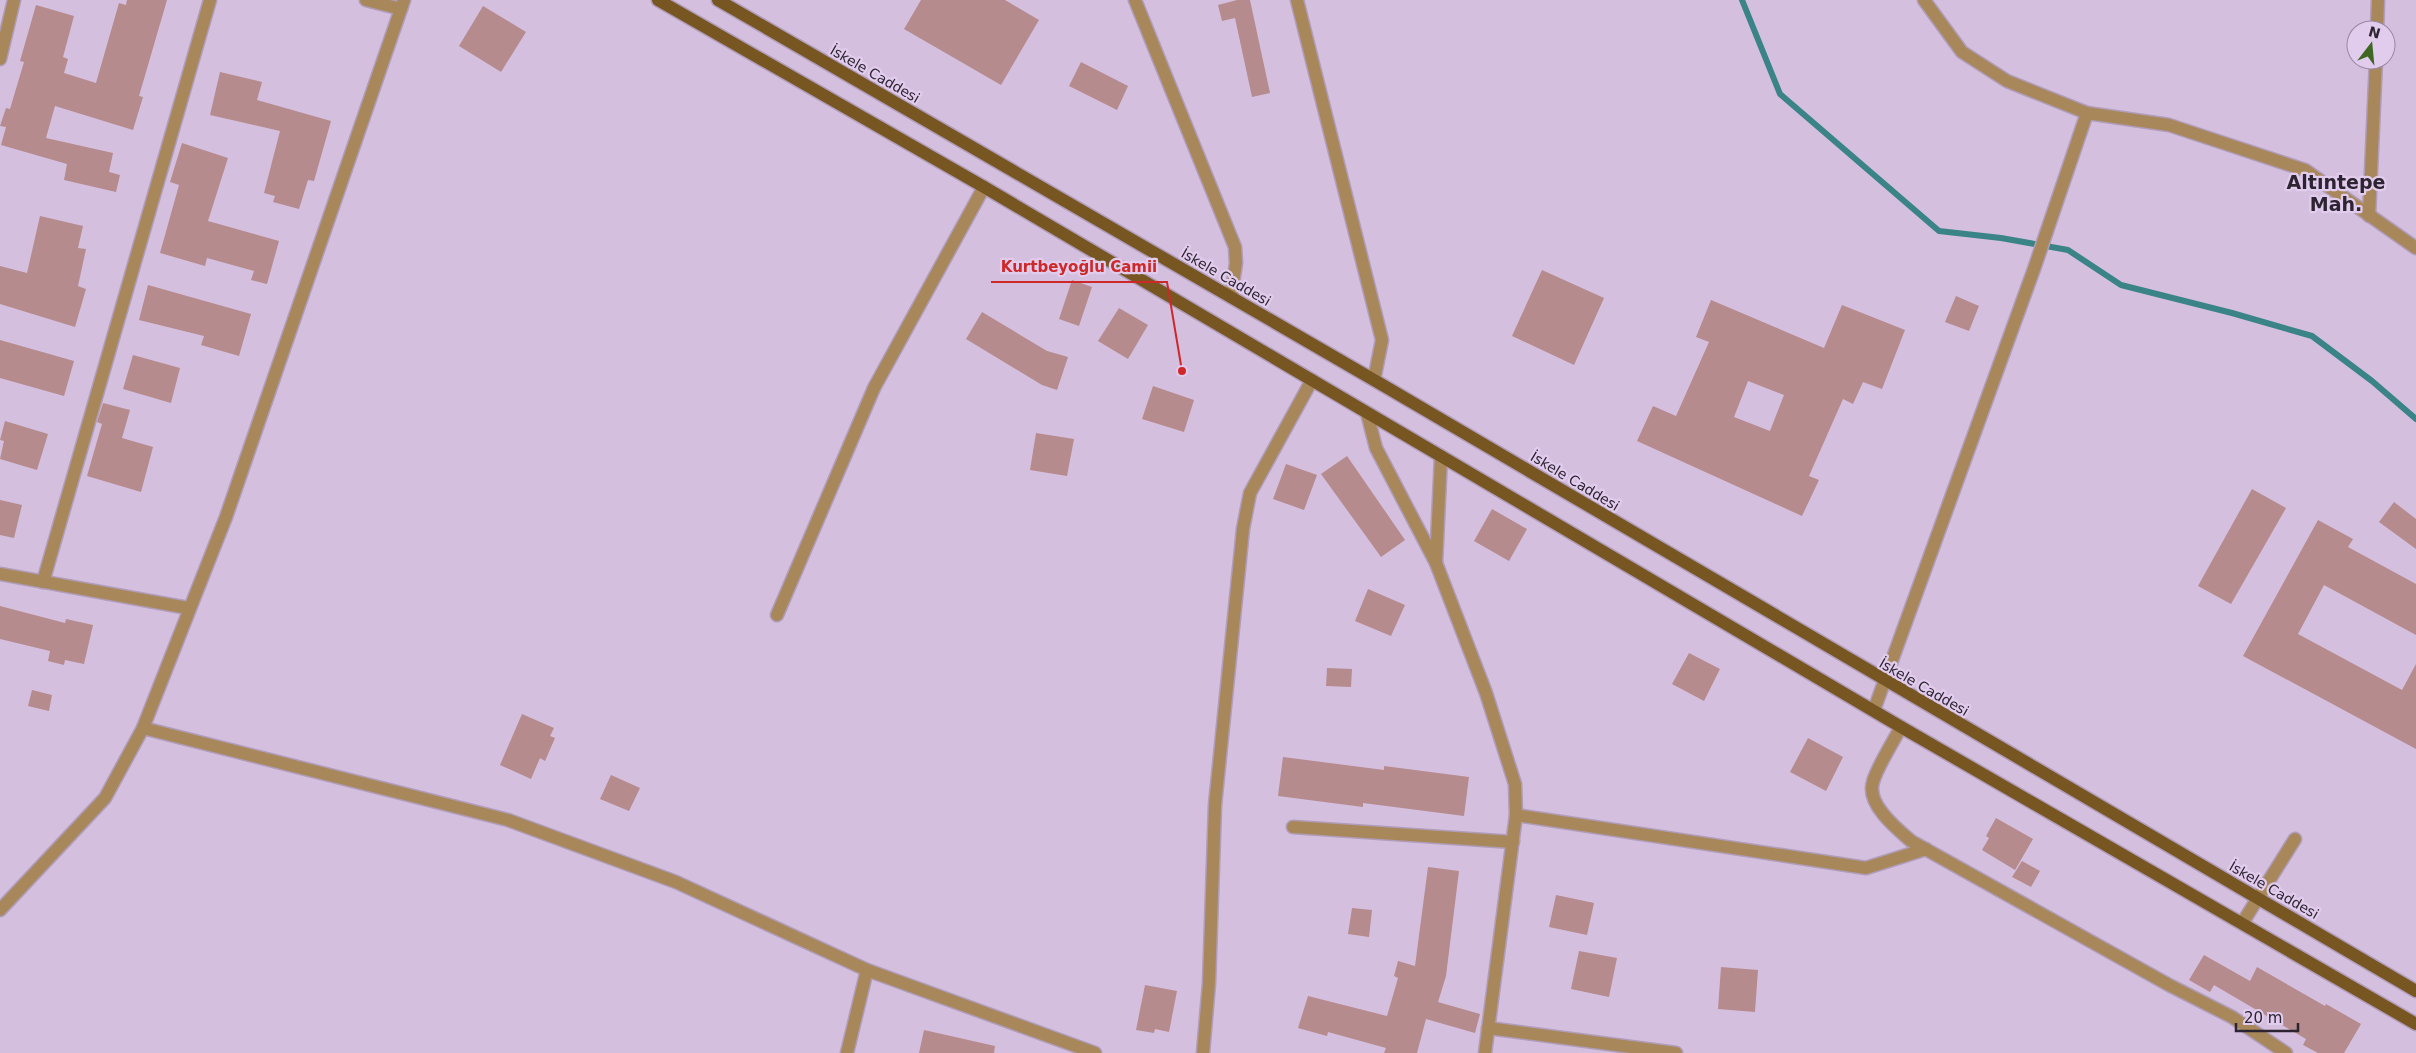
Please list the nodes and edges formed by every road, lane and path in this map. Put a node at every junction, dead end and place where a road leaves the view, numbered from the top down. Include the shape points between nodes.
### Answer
1 (14, 0) edge
2 (210, 0) edge
3 (366, 0) edge
4 (658, 0) edge
5 (718, 0) edge
6 (1135, 0) edge
7 (1297, 0) edge
8 (1924, 0) edge
9 (2378, 0) edge
10 (403, 4) edge
11 (2377, 20) edge
12 (0, 59) edge
13 (2376, 70) edge
14 (2087, 113) junction
15 (984, 187) junction
16 (2369, 216) junction
17 (2416, 248) edge
18 (1231, 297) junction
19 (1312, 380) junction
20 (1374, 380) junction
21 (1367, 413) junction
22 (1441, 456) junction
23 (1436, 563) junction
24 (0, 574) edge
25 (43, 582) junction
26 (188, 608) junction
27 (777, 615) dead end
28 (1883, 680) junction
29 (1874, 710) junction
30 (1901, 726) junction
31 (143, 728) junction
32 (1516, 815) junction
33 (1293, 827) dead end
34 (2295, 839) dead end
35 (1513, 842) junction
36 (1926, 850) junction
37 (2258, 898) junction
38 (0, 910) edge
39 (2243, 922) junction
40 (867, 970) junction
41 (2416, 991) edge
42 (2416, 1024) edge
43 (1488, 1028) junction
44 (847, 1053) edge
45 (1095, 1053) edge
46 (1203, 1053) edge
47 (1485, 1053) edge
48 (1676, 1053) edge
49 (2286, 1053) edge

1 - 12 street
2 - 25 street
3 - 10 street
4 - 15 main road
5 - 18 main road, İskele Caddesi
6 - 18 street via 1235,247
7 - 20 street via 1382,340
8 - 14 street via 1962,52 2007,81
9 - 11 street
10 - 26 street via 226,517
13 - 16 street
14 - 16 street via 2169,125 2305,170
14 - 28 street via 2034,269
15 - 19 main road
15 - 27 street via 874,388
16 - 17 street
18 - 20 main road, İskele Caddesi
19 - 21 main road
19 - 46 street via 1250,493 1243,529 1215,805 1209,983
20 - 28 main road, İskele Caddesi
21 - 22 main road
21 - 23 street via 1376,448
22 - 23 street
22 - 29 main road
23 - 32 street via 1486,693 1515,784
24 - 25 street
25 - 26 street
26 - 31 street
28 - 29 street
28 - 37 main road, İskele Caddesi
29 - 30 main road
30 - 36 street via 1872,783 1876,804 1891,824
30 - 39 main road
31 - 38 street via 105,798
31 - 40 street via 508,820 676,882
32 - 35 street
32 - 36 street via 1866,868
33 - 35 street
34 - 37 street
35 - 43 street
36 - 49 street via 2232,1017
37 - 39 street
37 - 41 main road, İskele Caddesi
39 - 42 main road
40 - 44 street
40 - 45 street
43 - 47 street
43 - 48 street

